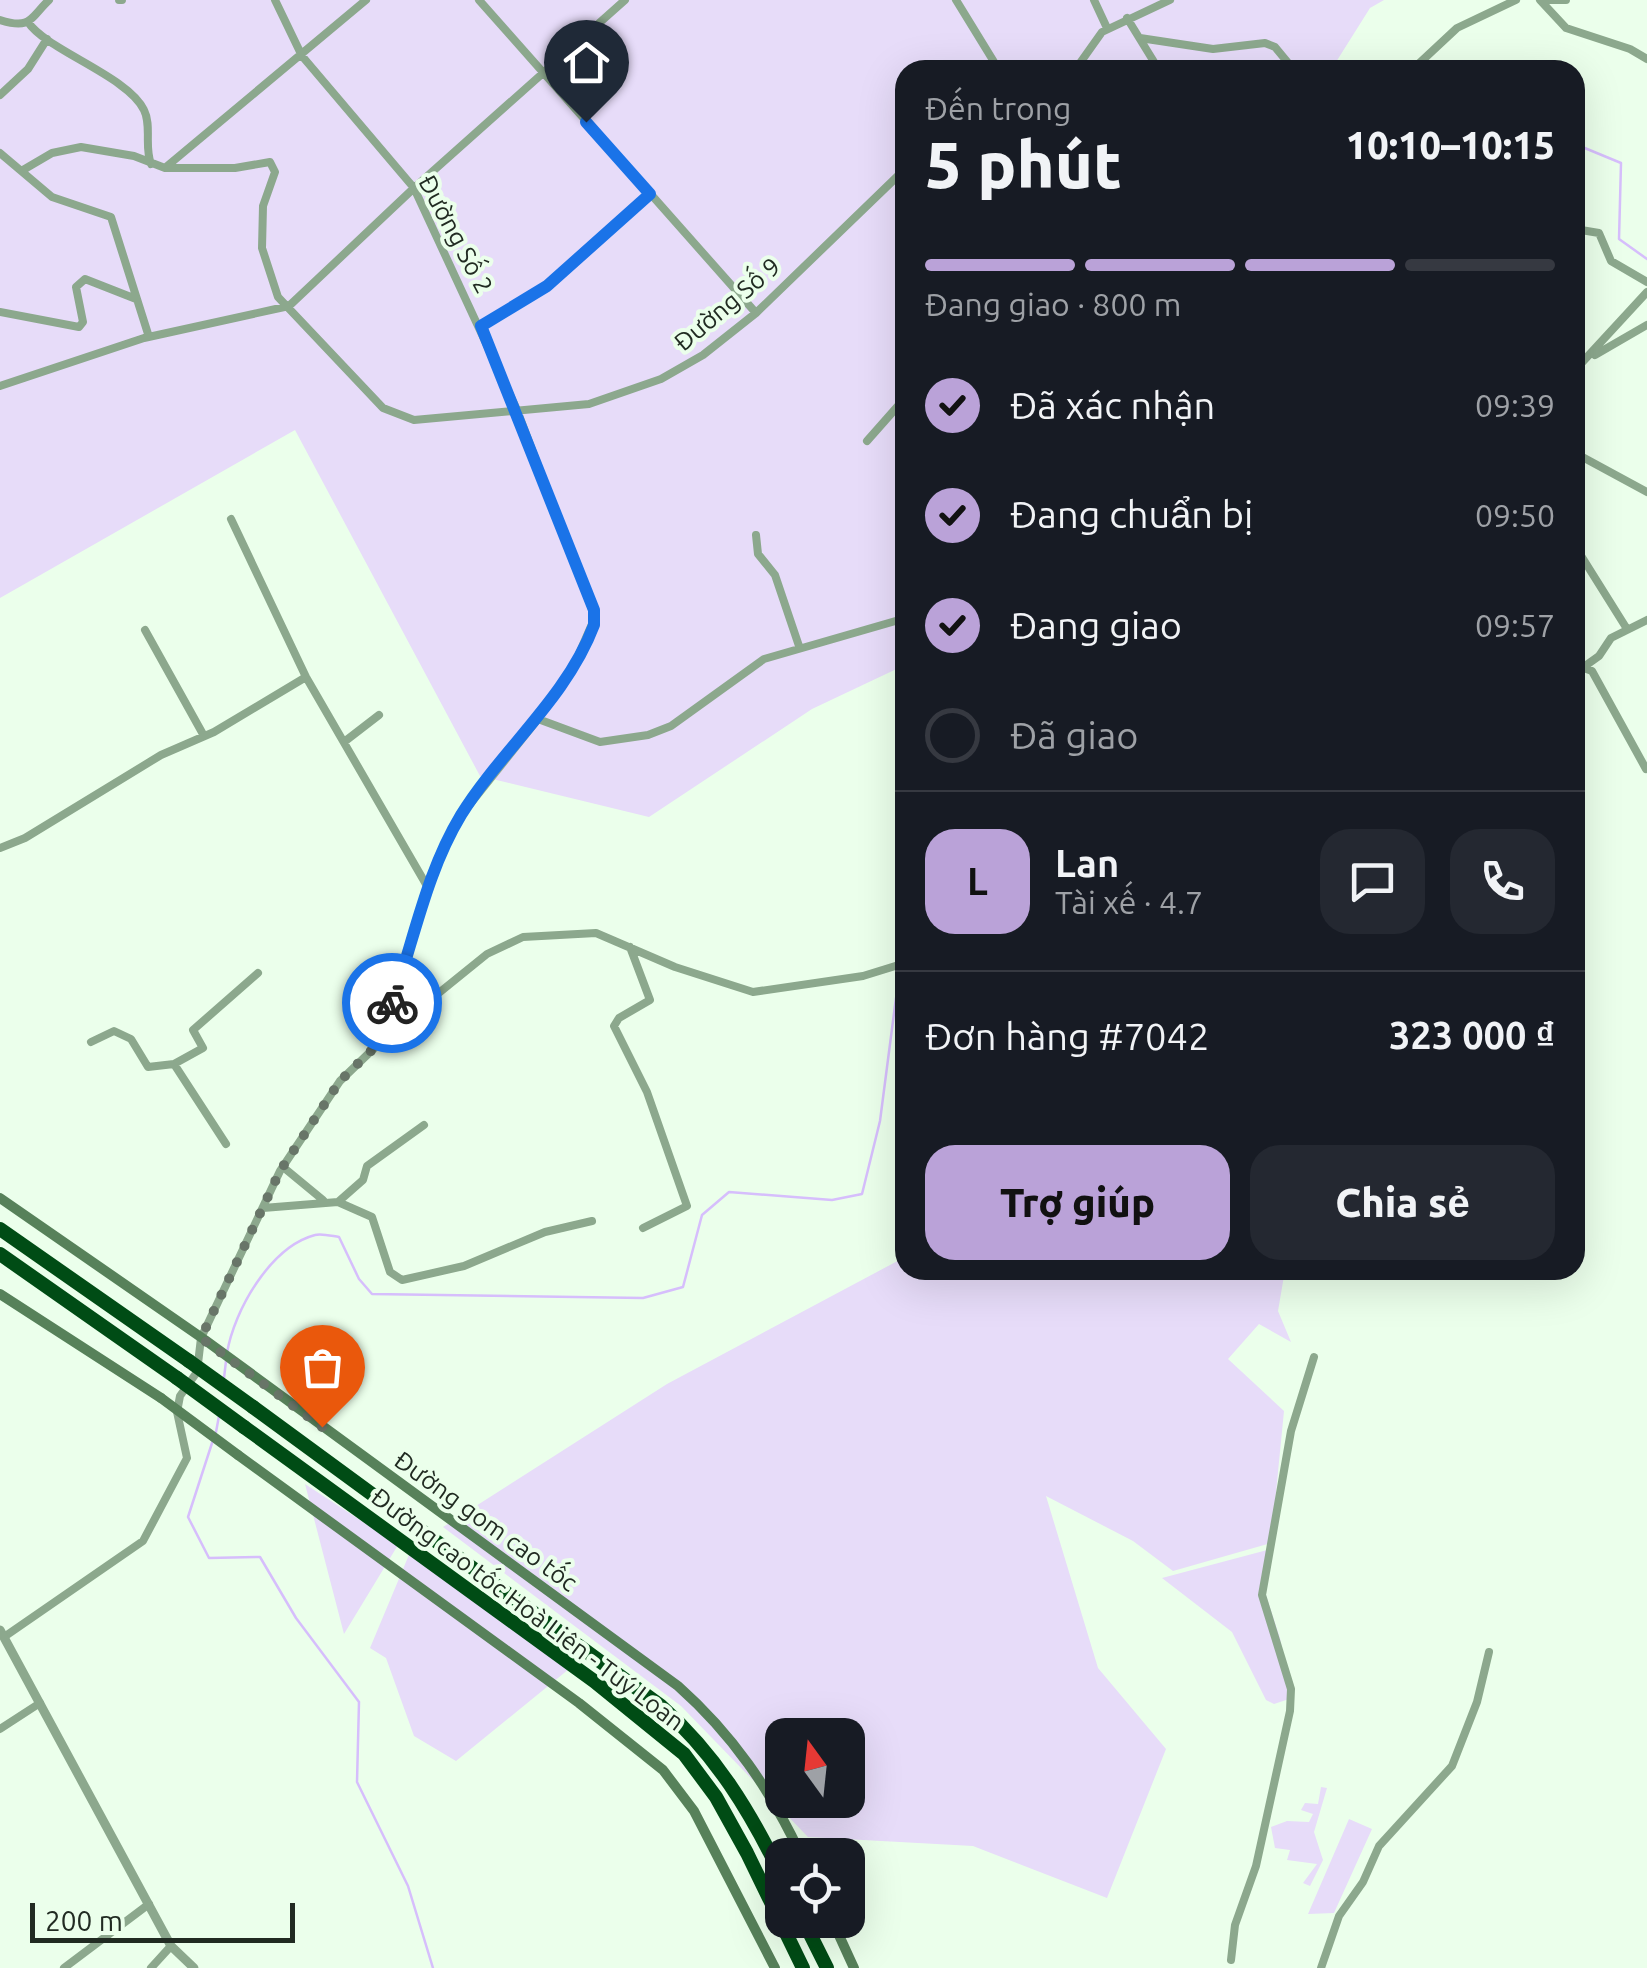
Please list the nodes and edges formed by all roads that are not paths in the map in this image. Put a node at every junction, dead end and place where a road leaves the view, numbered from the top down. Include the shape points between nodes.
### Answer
1 (49, 0) edge
2 (275, 0) edge
3 (366, 0) edge
4 (479, 0) edge
5 (624, 0) edge
6 (956, 0) edge
7 (1094, 0) edge
8 (1170, 0) edge
9 (1516, 0) edge
10 (1541, 0) edge
11 (1566, 0) edge
12 (1127, 18) junction
13 (0, 20) edge
14 (28, 22) junction
15 (1107, 28) junction
16 (1140, 38) junction
17 (47, 39) junction
18 (302, 56) junction
19 (993, 60) edge
20 (1081, 60) edge
21 (1153, 60) edge
22 (1286, 60) edge
23 (1422, 60) edge
24 (1647, 60) edge
25 (542, 73) junction
26 (0, 95) edge
27 (0, 153) edge
28 (150, 164) junction
29 (165, 168) junction
30 (23, 170) junction
31 (895, 179) edge
32 (414, 188) junction
33 (650, 194) junction
34 (1585, 231) edge
35 (1647, 282) edge
36 (1647, 292) edge
37 (136, 300) junction
38 (289, 306) junction
39 (0, 312) edge
40 (756, 312) junction
41 (481, 326) junction
42 (1647, 326) edge
43 (150, 337) junction
44 (1585, 358) edge
45 (1585, 362) edge
46 (0, 386) edge
47 (895, 409) edge
48 (517, 410) junction
49 (867, 441) dead end
50 (1585, 458) edge
51 (1647, 492) edge
52 (231, 519) dead end
53 (756, 535) dead end
54 (1585, 564) edge
55 (1647, 620) edge
56 (895, 621) edge
57 (1627, 629) junction
58 (145, 630) dead end
59 (799, 646) junction
60 (1585, 663) edge
61 (1585, 670) edge
62 (306, 677) junction
63 (379, 715) dead end
64 (538, 718) junction
65 (204, 736) junction
66 (344, 742) junction
67 (1646, 769) edge
68 (0, 848) edge
69 (427, 886) junction
70 (630, 947) junction
71 (895, 965) edge
72 (258, 973) dead end
73 (91, 1042) dead end
74 (376, 1046) junction
75 (174, 1064) junction
76 (424, 1125) dead end
77 (226, 1144) dead end
78 (283, 1167) junction
79 (0, 1198) edge
80 (323, 1200) dead end
81 (338, 1202) junction
82 (263, 1208) junction
83 (592, 1221) dead end
84 (643, 1228) dead end
85 (0, 1229) edge
86 (0, 1254) edge
87 (0, 1294) edge
88 (203, 1339) junction
89 (1314, 1357) dead end
90 (2, 1633) edge
91 (1489, 1652) dead end
92 (40, 1704) junction
93 (0, 1729) edge
94 (792, 1838) edge
95 (765, 1845) edge
96 (149, 1904) junction
97 (812, 1938) edge
98 (840, 1938) edge
99 (171, 1946) junction
100 (1231, 1960) dead end
101 (64, 1968) edge
102 (151, 1968) edge
103 (194, 1968) edge
104 (775, 1968) edge
105 (803, 1968) edge
106 (826, 1968) edge
107 (854, 1968) edge
108 (1322, 1968) edge

1 - 14 street
2 - 18 street, Đường Số 2
3 - 18 street
4 - 25 street
5 - 25 street
6 - 19 street
7 - 15 street
8 - 12 street
9 - 23 street via 1456,28
10 - 11 street
10 - 24 street via 1566,28
12 - 15 street
12 - 16 street
13 - 14 street
14 - 17 street
15 - 20 street
16 - 21 street
16 - 22 street via 1213,49 1265,43
17 - 26 street
17 - 28 street via 138,102 146,114
18 - 29 street
18 - 32 street, Đường Số 2
25 - 32 street
25 - 33 street
27 - 30 street
28 - 29 street
28 - 30 street via 70,148
29 - 38 street, Đường Số 9 via 270,162 275,172 263,206 262,248 278,297
30 - 37 street via 52,196 111,217
31 - 40 street, Đường Số 9
32 - 38 street
32 - 41 street, Đường Số 2
33 - 40 street
33 - 41 street via 547,286
34 - 35 street via 1599,233 1611,261
36 - 44 street
37 - 39 street via 85,278 76,287 79,327
37 - 43 street
38 - 43 street
38 - 48 street, Đường Số 9 via 383,408 400,417
40 - 48 street, Đường Số 9 via 702,355 631,392 589,404
41 - 48 street, Đường Số 2
42 - 45 street
43 - 46 street
47 - 49 street
48 - 64 street, Đường Số 2 via 595,617 575,663
50 - 51 street
52 - 62 street
53 - 59 street
54 - 57 street
55 - 57 street
56 - 59 street
57 - 60 street
58 - 65 street
59 - 64 street via 764,659 648,735 600,742
61 - 67 street via 1601,685
62 - 65 street
62 - 66 street
63 - 66 street
64 - 69 street, Đường Số 2 via 463,812
65 - 68 street
66 - 69 street
69 - 74 street, Đường Số 2
70 - 71 street via 753,992
70 - 74 street via 596,933 523,938 487,954
70 - 84 street via 650,998 614,1026 647,1092 688,1206
72 - 75 street via 193,1030 203,1048
73 - 75 street via 114,1031 131,1039 148,1068
74 - 78 street via 340,1081
75 - 77 street
76 - 81 street via 367,1166 363,1180
78 - 80 street
78 - 82 street
79 - 88 main road, Đường gom cao tốc
81 - 82 street
81 - 83 street via 372,1217 390,1272 402,1280 464,1266
82 - 88 street
85 - 95 highway, Đường cao tốc Hoà Liên - Tuý Loan, bridge via 662,1706 700,1740
86 - 105 highway, Đường cao tốc Hoà Liên - Tuý Loan, bridge via 608,1692 684,1754 747,1852
87 - 104 main road, bridge via 162,1398 663,1770 694,1811
88 - 90 street via 197,1372 177,1412 187,1458 143,1541
88 - 94 main road, Đường gom cao tốc via 678,1686 718,1722 755,1771
89 - 100 street via 1291,1432 1262,1595 1291,1689 1290,1711 1266,1828 1234,1925
90 - 92 street
91 - 108 street via 1452,1766 1379,1846 1339,1916
92 - 93 street
92 - 96 street
96 - 99 street
96 - 101 street
97 - 106 highway
98 - 107 main road
99 - 102 street
99 - 103 street

